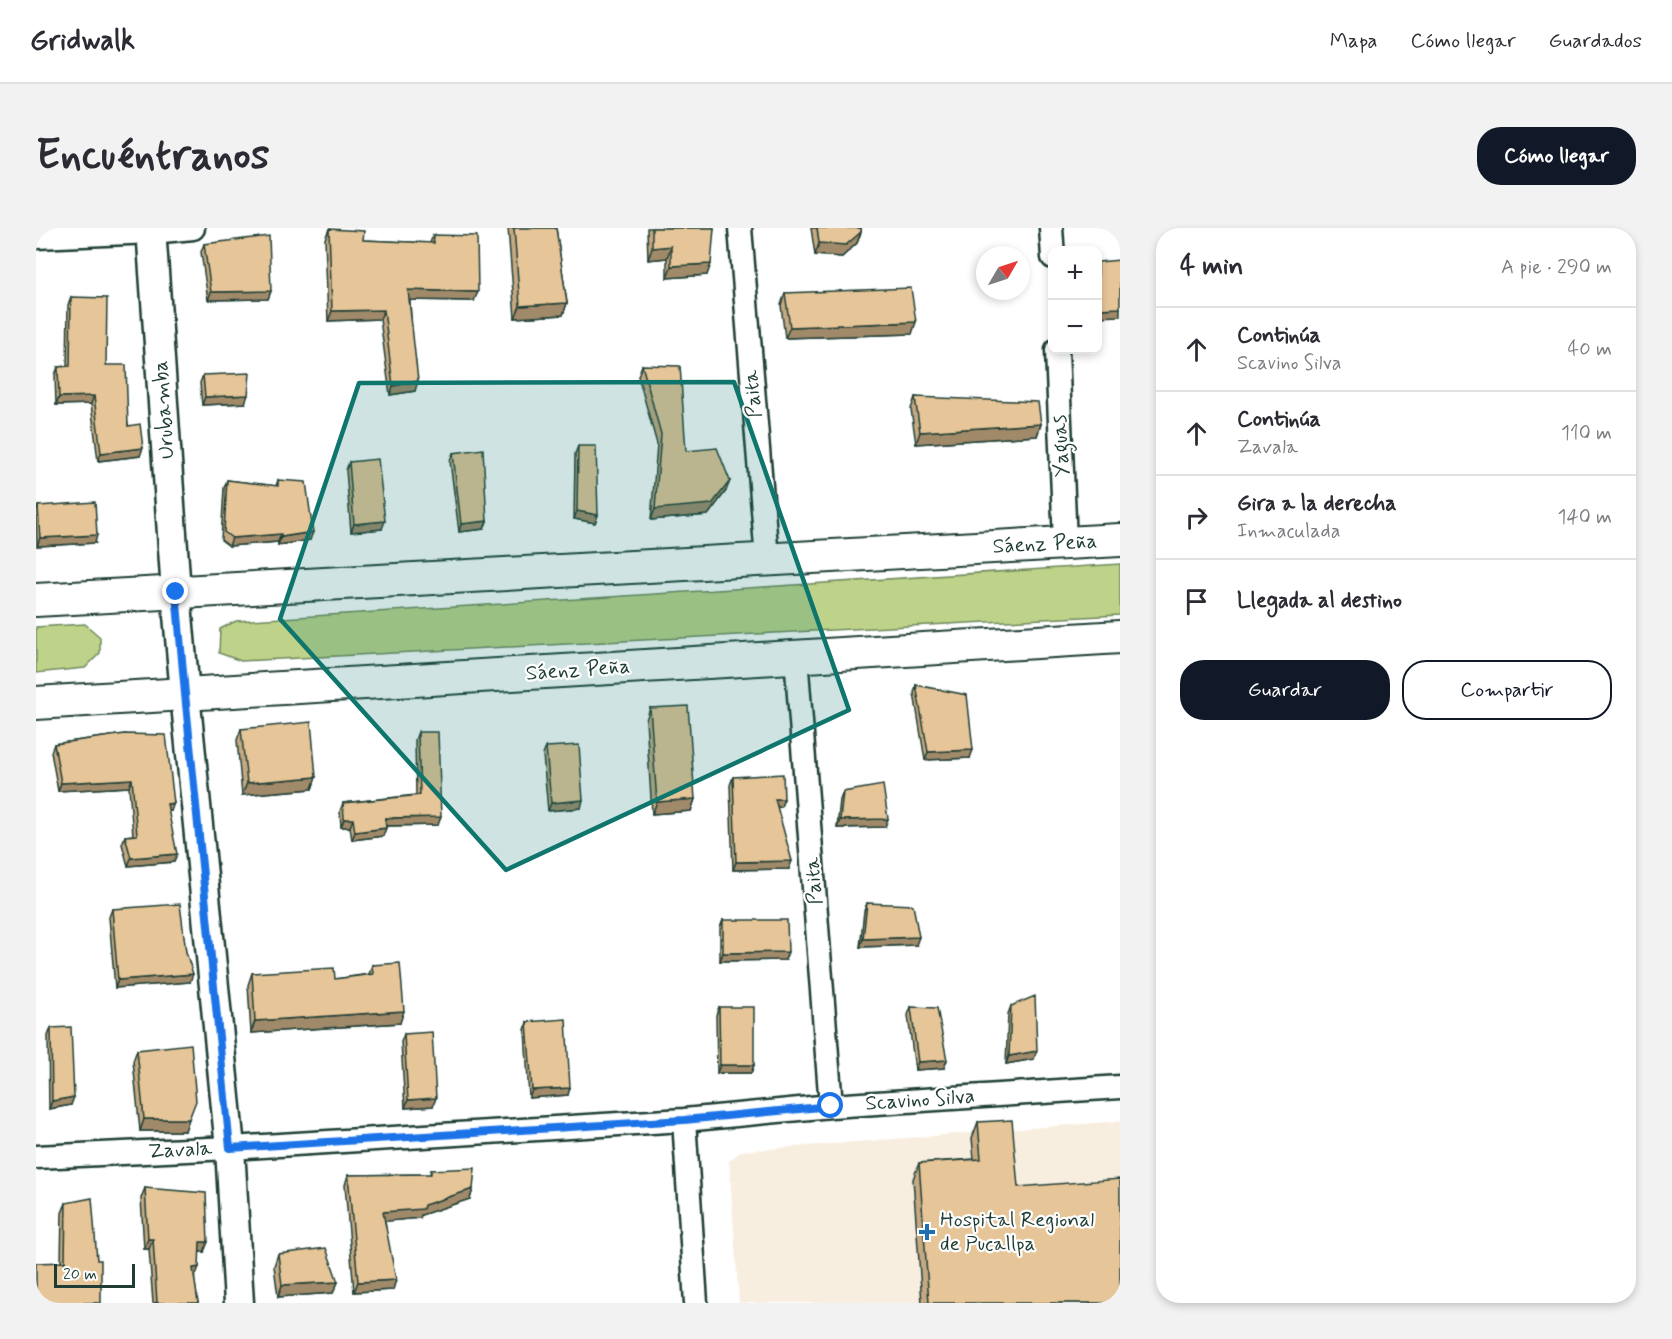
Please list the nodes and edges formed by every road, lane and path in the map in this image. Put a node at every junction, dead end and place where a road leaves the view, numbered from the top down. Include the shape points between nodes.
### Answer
1 (194, 228) edge
2 (740, 228) edge
3 (1051, 228) edge
4 (152, 230) edge
5 (36, 237) edge
6 (1052, 246) edge
7 (1057, 354) edge
8 (1120, 540) edge
9 (1065, 543) junction
10 (767, 559) junction
11 (176, 592) junction
12 (36, 600) edge
13 (1120, 637) edge
14 (796, 657) junction
15 (185, 694) junction
16 (36, 703) edge
17 (1120, 1087) edge
18 (831, 1106) junction
19 (684, 1120) junction
20 (230, 1148) junction
21 (36, 1157) edge
22 (239, 1303) edge
23 (696, 1303) edge

1 - 4 street
2 - 10 street, Paita
3 - 6 street
4 - 5 street
4 - 11 street, Urubamba
7 - 9 street, Yaguas
8 - 9 main road, Sáenz Peña
9 - 10 main road, Sáenz Peña
10 - 11 main road, Sáenz Peña
11 - 12 main road, Sáenz Peña
11 - 15 street, Urubamba
13 - 14 main road, Sáenz Peña
14 - 15 main road, Sáenz Peña
14 - 18 street, Paita
15 - 16 main road, Sáenz Peña
15 - 20 street, Urubamba
17 - 18 street, Scavino Silva
18 - 19 street, Scavino Silva
19 - 20 street, Zavala
19 - 23 street
20 - 21 street, Zavala
20 - 22 street, Urubamba

